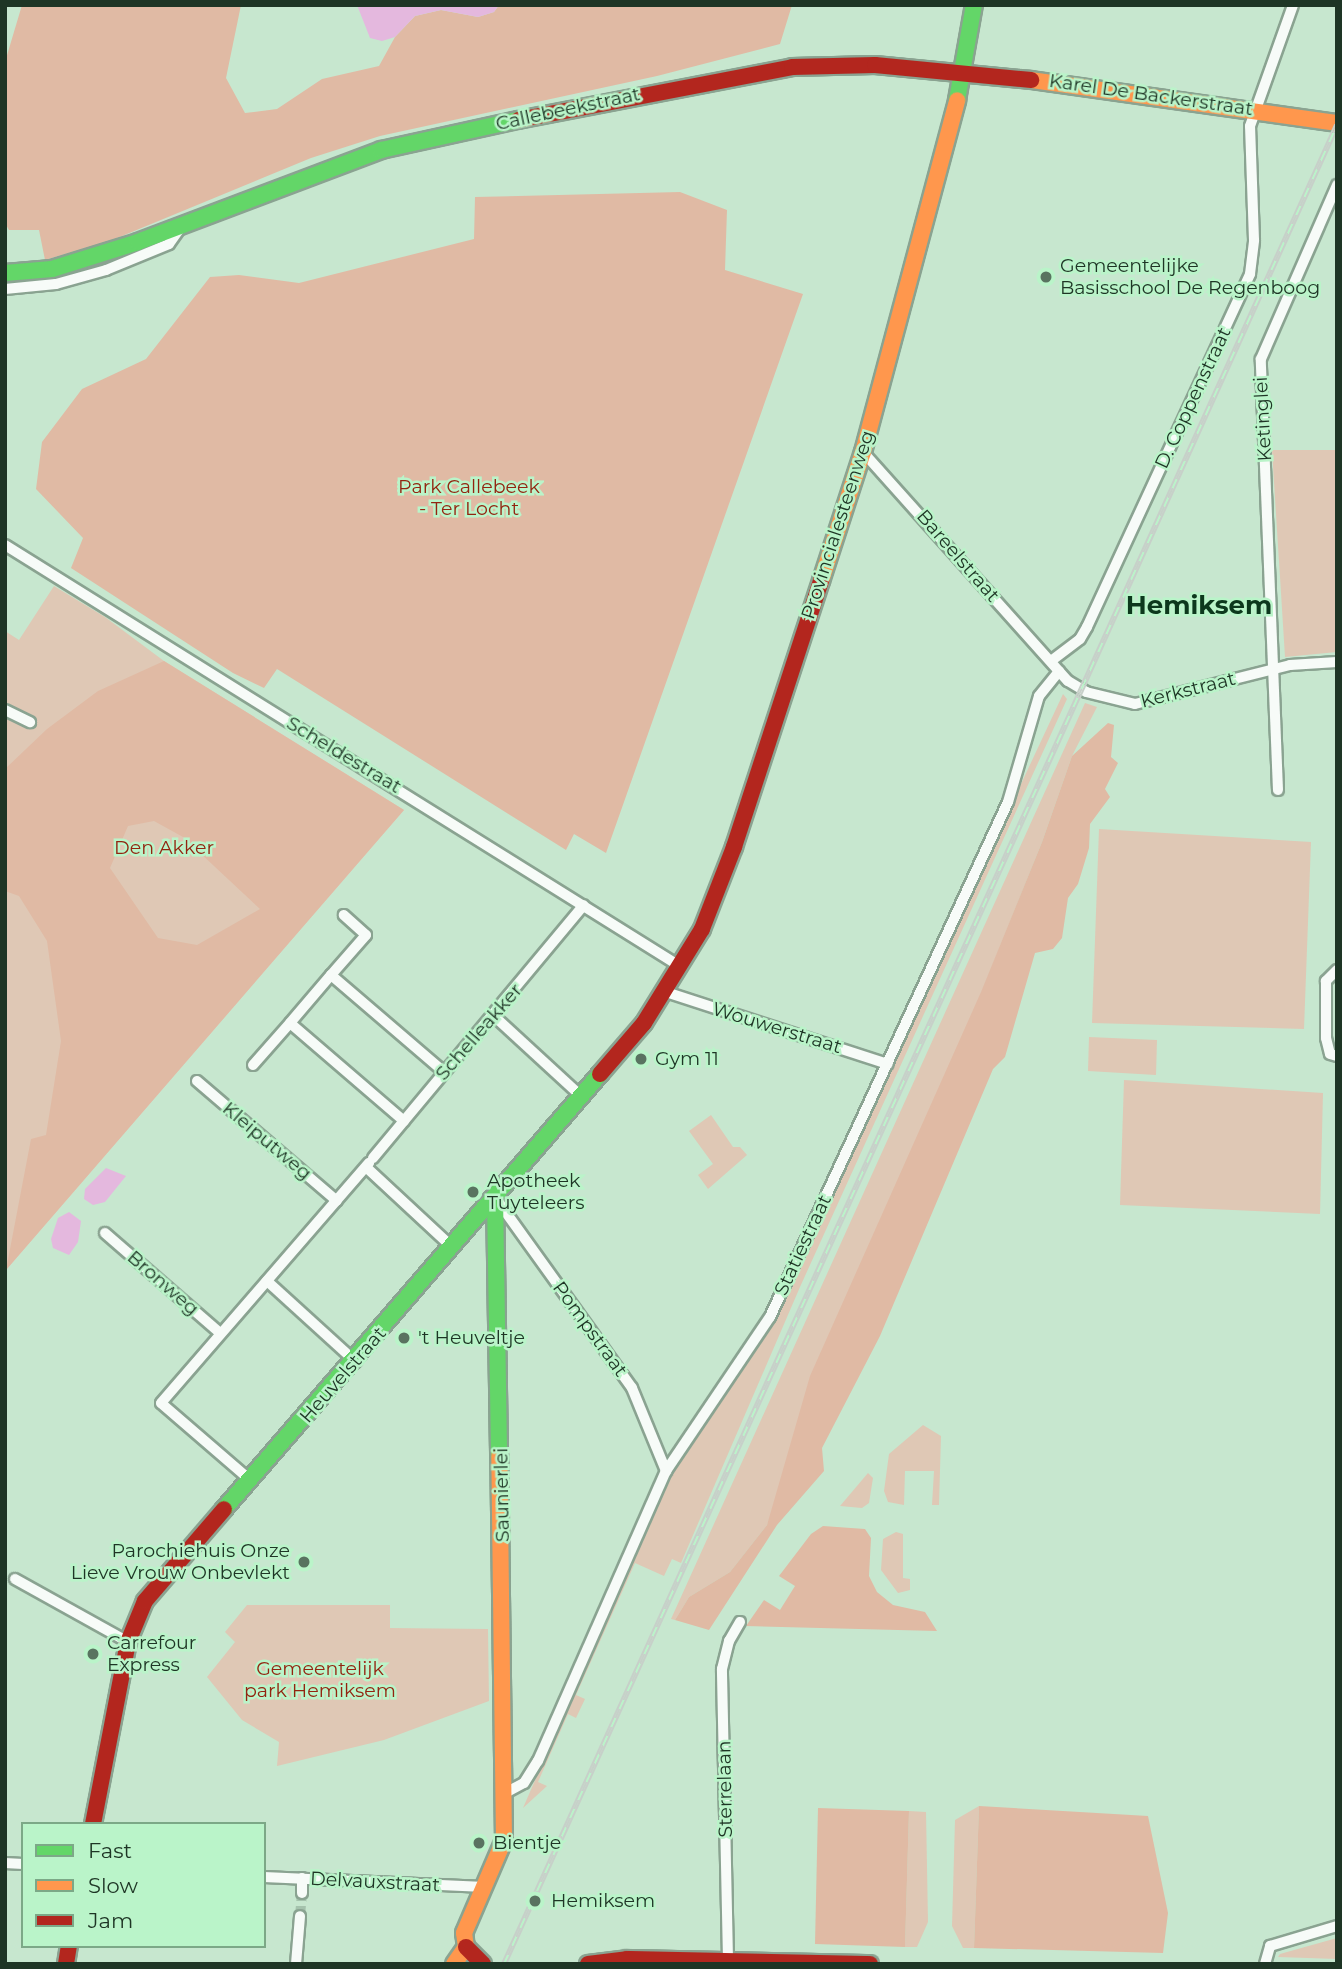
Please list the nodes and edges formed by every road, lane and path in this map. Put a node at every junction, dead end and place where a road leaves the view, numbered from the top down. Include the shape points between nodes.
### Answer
1 (974, 5) edge
2 (1293, 5) edge
3 (964, 72) junction
4 (1252, 108) junction
5 (1337, 123) edge
6 (1337, 185) edge
7 (185, 222) junction
8 (5, 272) edge
9 (5, 289) edge
10 (863, 452) junction
11 (5, 545) edge
12 (1051, 662) junction
13 (1337, 662) edge
14 (1276, 668) junction
15 (1059, 671) junction
16 (5, 710) edge
17 (30, 722) dead end
18 (1278, 790) dead end
19 (584, 905) junction
20 (344, 915) dead end
21 (681, 967) junction
22 (1337, 970) edge
23 (331, 975) junction
24 (666, 992) junction
25 (494, 1016) junction
26 (289, 1023) junction
27 (1337, 1056) edge
28 (888, 1064) junction
29 (253, 1065) dead end
30 (444, 1072) junction
31 (197, 1081) dead end
32 (582, 1097) junction
33 (404, 1121) junction
34 (370, 1163) junction
35 (495, 1197) junction
36 (337, 1201) junction
37 (105, 1233) dead end
38 (451, 1246) junction
39 (267, 1281) junction
40 (220, 1333) junction
41 (356, 1362) junction
42 (666, 1471) junction
43 (248, 1479) junction
44 (15, 1579) dead end
45 (740, 1622) dead end
46 (128, 1642) junction
47 (505, 1793) junction
48 (93, 1822) edge
49 (266, 1877) edge
50 (302, 1878) junction
51 (485, 1887) junction
52 (302, 1893) tunnel mouth
53 (300, 1916) tunnel mouth
54 (1337, 1926) edge
55 (466, 1947) junction
56 (728, 1960) junction
57 (679, 1961) edge
58 (296, 1964) edge
59 (454, 1964) edge
60 (483, 1964) edge
61 (588, 1964) edge
62 (870, 1964) edge
63 (1265, 1964) edge

1 - 3 street, Provincialesteenweg
2 - 4 street
3 - 4 street, Karel De Backerstraat
3 - 7 street, Callebeekstraat via 824,64 640,94 381,150
3 - 10 street, Provincialesteenweg via 953,130
4 - 5 street, Karel De Backerstraat
4 - 12 street, D. Coppenstraat via 1254,240 1250,274 1087,627 1080,639
6 - 14 street, Ketinglei via 1261,359
7 - 8 street, Callebeekstraat via 52,269
7 - 9 street, Callebeekstraat via 169,244 106,270 56,284
10 - 12 street, Bareelstraat
10 - 21 street, Provincialesteenweg via 721,886
11 - 19 street, Scheldestraat
12 - 15 street, Kerkstraat
13 - 14 street, Kerkstraat
14 - 15 street, Kerkstraat via 1135,704 1086,692
14 - 18 street, Ketinglei
15 - 28 street, Statiestraat via 1039,696 1008,802
16 - 17 street
19 - 21 street, Scheldestraat
19 - 25 street, Schelleakker
20 - 23 street via 366,935
21 - 24 street, Heuvelstraat
22 - 27 street via 1326,981 1326,1047
23 - 26 street
23 - 30 street
24 - 28 street, Wouwerstraat
24 - 32 street, Heuvelstraat
25 - 30 street, Schelleakker
25 - 32 street
26 - 29 street
26 - 33 street
28 - 42 street, Statiestraat via 770,1317
30 - 33 street, Schelleakker
31 - 36 street, Kleiputweg
32 - 35 street, Heuvelstraat
33 - 34 street, Schelleakker
34 - 36 street, Schelleakker
34 - 38 street
35 - 38 street, Heuvelstraat
35 - 42 street, Pompstraat via 632,1388
35 - 47 street, Saunierlei
36 - 39 street, Schelleakker
37 - 40 street, Bronweg
38 - 41 street, Heuvelstraat
39 - 40 street, Schelleakker
39 - 41 street
40 - 43 street, Schelleakker via 161,1403
41 - 43 street, Heuvelstraat
42 - 47 street, Statiestraat via 538,1761 524,1783
43 - 46 street, Heuvelstraat via 163,1577 133,1623
44 - 46 street
45 - 56 street, Sterrelaan via 722,1669
46 - 48 street, Heuvelstraat
47 - 51 street, Saunierlei via 504,1840
49 - 50 street, Delvauxstraat
50 - 51 street, Delvauxstraat
50 - 52 street
51 - 55 street, Saunierlei via 464,1934
53 - 58 street
54 - 63 street via 1270,1946
55 - 59 street
55 - 60 street
56 - 57 street
56 - 62 street
57 - 61 street

